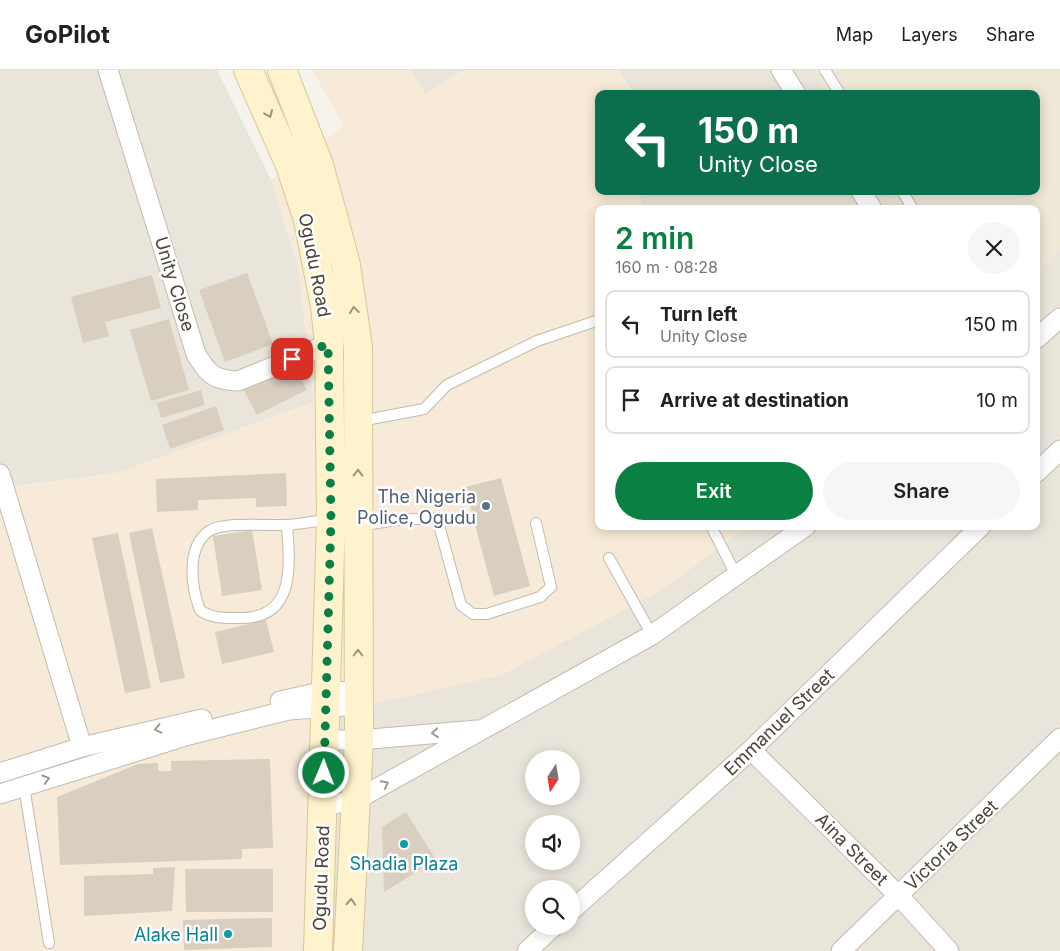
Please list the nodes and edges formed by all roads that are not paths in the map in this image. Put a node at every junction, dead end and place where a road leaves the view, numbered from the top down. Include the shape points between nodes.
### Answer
1 (108, 70) edge
2 (248, 70) edge
3 (282, 70) edge
4 (781, 70) edge
5 (825, 70) edge
6 (794, 90) edge
7 (838, 90) edge
8 (1060, 318) edge
9 (595, 321) edge
10 (1040, 336) edge
11 (328, 344) junction
12 (359, 421) junction
13 (1060, 450) edge
14 (1040, 469) edge
15 (0, 474) edge
16 (331, 519) junction
17 (536, 524) dead end
18 (287, 525) junction
19 (358, 527) junction
20 (713, 530) edge
21 (800, 530) edge
22 (977, 530) edge
23 (609, 558) dead end
24 (736, 575) junction
25 (652, 635) junction
26 (359, 698) junction
27 (325, 699) junction
28 (483, 729) junction
29 (1060, 738) edge
30 (325, 740) junction
31 (359, 740) junction
32 (82, 747) junction
33 (752, 750) junction
34 (0, 773) edge
35 (24, 786) junction
36 (0, 794) edge
37 (356, 800) junction
38 (324, 806) junction
39 (899, 896) junction
40 (580, 903) edge
41 (544, 935) edge
42 (49, 943) dead end
43 (318, 951) edge
44 (348, 951) edge
45 (527, 951) edge
46 (841, 951) edge
47 (949, 951) edge

1 - 11 street, Unity Close via 196,354 205,368 224,381 238,381
2 -> 11 main road, Ogudu Road via 290,165 308,220 325,306
12 -> 3 main road, Ogudu Road via 358,347 346,265 319,165
4 - 6 street
5 - 7 lane
8 - 10 street
9 - 12 lane via 537,341 447,385 424,409
11 - 16 main road, Ogudu Road
19 -> 12 main road, Ogudu Road
13 - 14 street
15 - 32 street
16 - 18 lane
16 - 27 main road, Ogudu Road
17 - 19 lane via 551,587 540,597 487,614 474,614 461,605 438,518 396,520
18 - 18 lane via 210,530 198,544 194,558 194,591 200,610 215,617 246,619 266,613 277,605 288,576
26 -> 19 main road, Ogudu Road
20 - 24 lane
21 - 24 street
22 - 33 street, Emmanuel Street
23 - 25 lane
24 - 25 street
25 - 28 street
26 - 27 street
26 - 31 main road, Ogudu Road
27 - 30 main road, Ogudu Road
27 -> 32 street
35 -> 27 street via 189,735
28 -> 31 street
37 -> 28 street
29 - 39 street, Victoria Street
30 - 31 street
30 - 38 main road, Ogudu Road
31 - 37 main road, Ogudu Road
32 - 34 street
33 - 39 street, Aina Street
33 - 40 street, Emmanuel Street
35 - 36 street
35 - 42 lane
37 - 38 street
44 -> 37 main road, Ogudu Road
38 - 43 main road, Ogudu Road
39 - 46 street, Victoria Street
39 - 47 street, Aina Street
41 - 45 street

